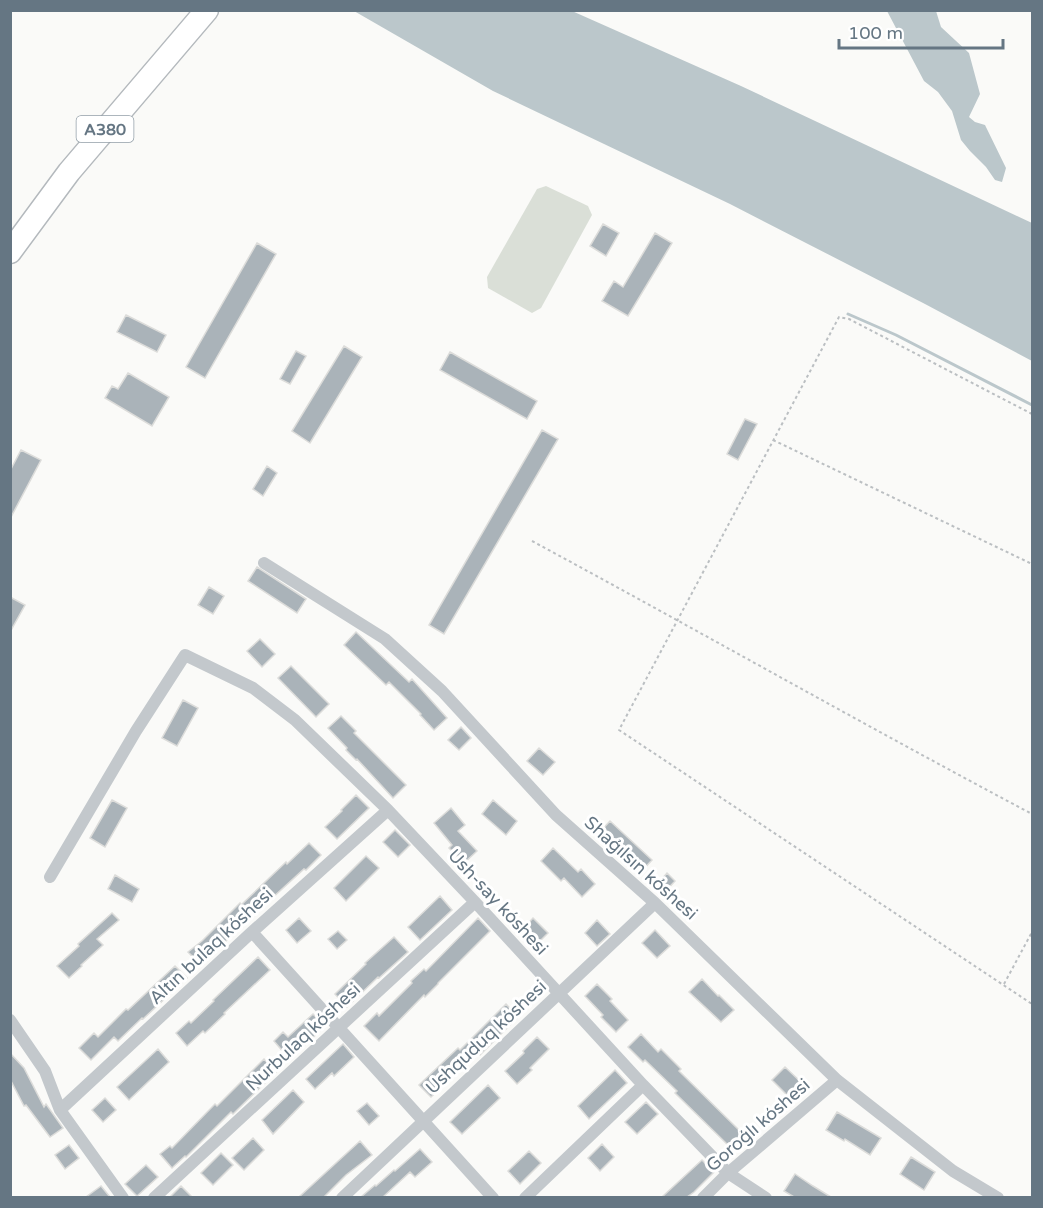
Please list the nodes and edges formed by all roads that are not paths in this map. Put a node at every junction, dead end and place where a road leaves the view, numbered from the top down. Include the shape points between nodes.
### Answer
1 (207, 10) edge
2 (10, 252) edge
3 (264, 563) dead end
4 (388, 810) junction
5 (50, 877) dead end
6 (475, 902) junction
7 (655, 903) junction
8 (252, 932) junction
9 (558, 994) junction
10 (10, 1020) edge
11 (339, 1028) junction
12 (837, 1080) junction
13 (643, 1085) junction
14 (60, 1110) junction
15 (423, 1120) junction
16 (728, 1173) junction
17 (123, 1197) edge
18 (154, 1197) edge
19 (342, 1197) edge
20 (493, 1197) edge
21 (525, 1197) edge
22 (703, 1197) edge
23 (766, 1197) edge
24 (998, 1197) edge

1 - 2 highway, A380 via 69,172
3 - 7 street, Shaǵılsın kóshesi via 385,639 442,691 556,815
4 - 5 street, Ush-say kóshesi via 295,720 253,688 185,655
4 - 6 street, Ush-say kóshesi
4 - 8 street, Altın bulaq kóshesi
6 - 9 street, Ush-say kóshesi
6 - 11 street, Nurbulaq kóshesi
7 - 9 street, Ushquduq kóshesi
7 - 12 street, Shaǵılsın kóshesi
8 - 11 street
8 - 14 street, Altın bulaq kóshesi
9 - 13 street, Ush-say kóshesi
9 - 15 street, Ushquduq kóshesi
10 - 14 street via 45,1071
11 - 15 street
11 - 18 street, Nurbulaq kóshesi
12 - 16 street, Goroǵlı kóshesi
12 - 24 street, Shaǵılsın kóshesi via 953,1171
13 - 16 street, Ush-say kóshesi
13 - 21 street
14 - 17 street
15 - 19 street, Ushquduq kóshesi
15 - 20 street
16 - 22 street, Goroǵlı kóshesi
16 - 23 street, Ush-say kóshesi

